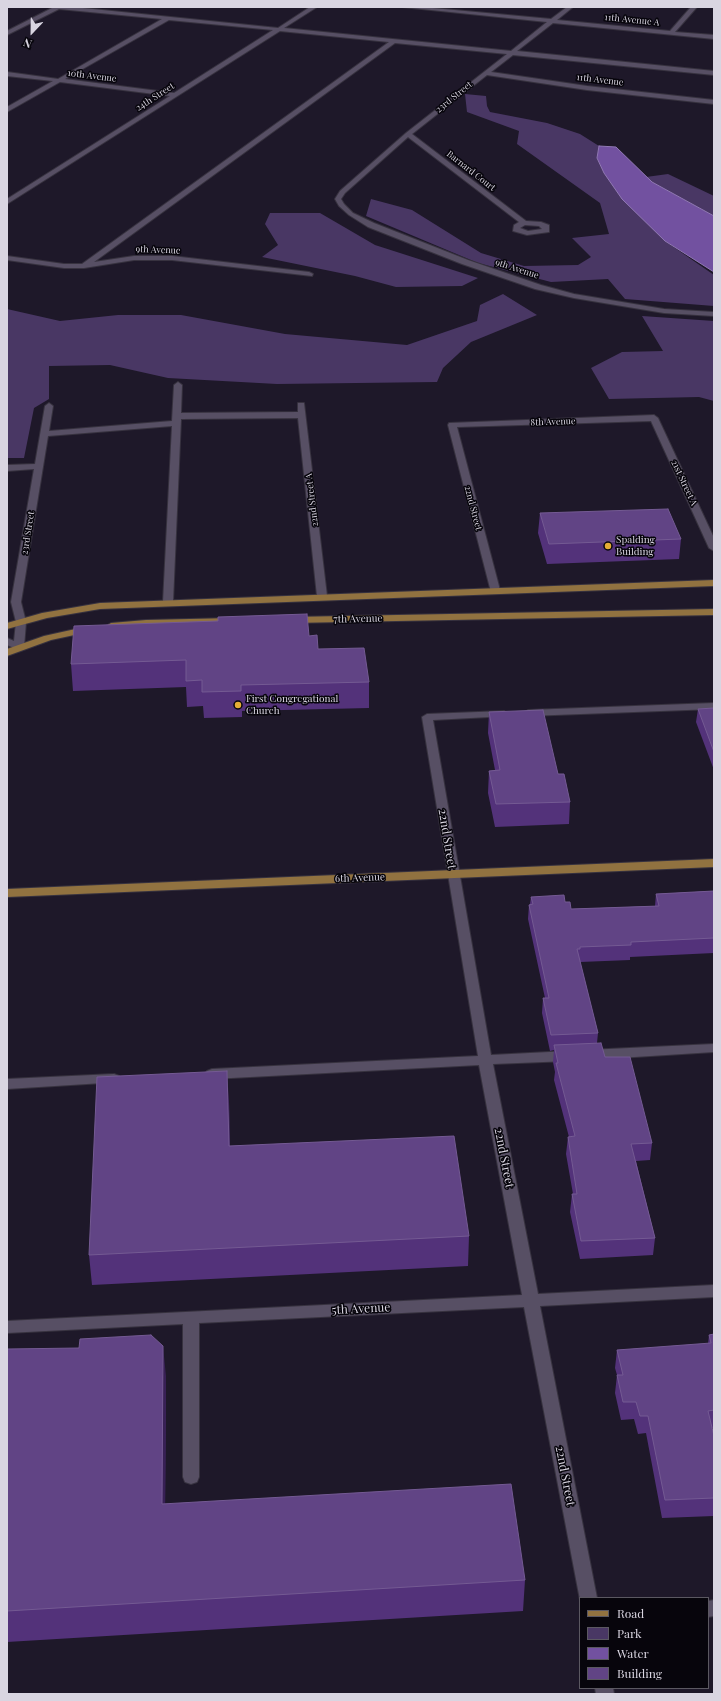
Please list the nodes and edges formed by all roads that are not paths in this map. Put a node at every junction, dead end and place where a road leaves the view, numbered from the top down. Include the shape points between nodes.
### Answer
1 (58, 7) edge
2 (314, 7) edge
3 (405, 7) edge
4 (570, 7) edge
5 (694, 7) edge
6 (439, 8) edge
7 (168, 18) junction
8 (554, 21) junction
9 (278, 30) junction
10 (7, 33) edge
11 (671, 33) junction
12 (714, 37) edge
13 (394, 41) junction
14 (509, 53) junction
15 (485, 72) junction
16 (714, 73) edge
17 (7, 74) edge
18 (59, 81) junction
19 (176, 94) junction
20 (714, 102) edge
21 (7, 110) edge
22 (408, 134) junction
23 (342, 192) joint
24 (7, 202) edge
25 (524, 223) dead end
26 (7, 258) edge
27 (84, 266) junction
28 (309, 274) dead end
29 (714, 314) edge
30 (178, 385) dead end
31 (300, 405) dead end
32 (48, 406) dead end
33 (302, 415) junction
34 (654, 418) joint
35 (177, 419) junction
36 (452, 426) joint
37 (44, 434) junction
38 (39, 466) junction
39 (7, 468) edge
40 (714, 548) edge
41 (714, 583) edge
42 (494, 590) junction
43 (322, 596) junction
44 (168, 602) junction
45 (714, 612) edge
46 (282, 620) edge
47 (242, 621) edge
48 (21, 622) junction
49 (7, 626) edge
50 (7, 641) edge
51 (19, 647) junction
52 (7, 653) edge
53 (714, 706) edge
54 (714, 863) edge
55 (453, 874) junction
56 (7, 893) edge
57 (714, 1048) edge
58 (485, 1060) junction
59 (198, 1074) edge
60 (126, 1078) edge
61 (7, 1084) edge
62 (714, 1291) edge
63 (531, 1300) junction
64 (191, 1317) junction
65 (7, 1327) edge
66 (192, 1477) dead end
67 (588, 1597) edge

1 - 7 street
1 - 10 street
2 - 9 street, 24th Street
3 - 6 street, 11th Avenue A
4 - 8 street, 23rd Street
5 - 11 street
6 - 8 street, 11th Avenue A
7 - 9 street
7 - 18 street
8 - 11 street, 11th Avenue A
8 - 14 street, 23rd Street
9 - 13 street
9 - 19 street, 24th Street
11 - 12 street, 11th Avenue A
13 - 14 street
13 - 27 street
14 - 15 street, 23rd Street
14 - 16 street
15 - 20 street, 11th Avenue via 602,90
15 - 22 street, 23rd Street
17 - 18 street, 10th Avenue
18 - 19 street, 10th Avenue
18 - 21 street
19 - 24 street, 24th Street
22 - 23 street, 23rd Street
22 - 25 street, Barnard Court
23 - 29 street, 9th Avenue via 338,199 341,205 371,225 496,273 574,296 664,311
26 - 27 street, 9th Avenue via 64,266
27 - 28 street, 9th Avenue via 152,257
30 - 35 street
31 - 33 street, 22nd Street A
32 - 37 street, 23rd Street
33 - 35 street
33 - 43 street, 22nd Street A
34 - 36 street, 8th Avenue
34 - 40 street, 21st Street A
35 - 37 street
35 - 44 street
36 - 42 street, 22nd Street
37 - 38 street, 23rd Street
38 - 39 street
38 - 48 street, 23rd Street via 16,602
41 - 42 main road
42 - 43 main road
43 - 44 main road
44 - 48 main road via 100,606
45 - 46 main road, 7th Avenue
47 - 51 main road via 146,622 100,627
48 - 49 main road
48 - 51 street, 23rd Street
50 - 51 street
51 - 52 main road
53 - 55 street, 22nd Street via 427,717
54 - 55 main road, 6th Avenue
55 - 56 main road, 6th Avenue
55 - 58 street, 22nd Street
57 - 58 street
58 - 59 street
58 - 63 street, 22nd Street
60 - 61 street
62 - 63 street, 5th Avenue
63 - 64 street, 5th Avenue
63 - 67 street, 22nd Street
64 - 65 street, 5th Avenue
64 - 66 street

